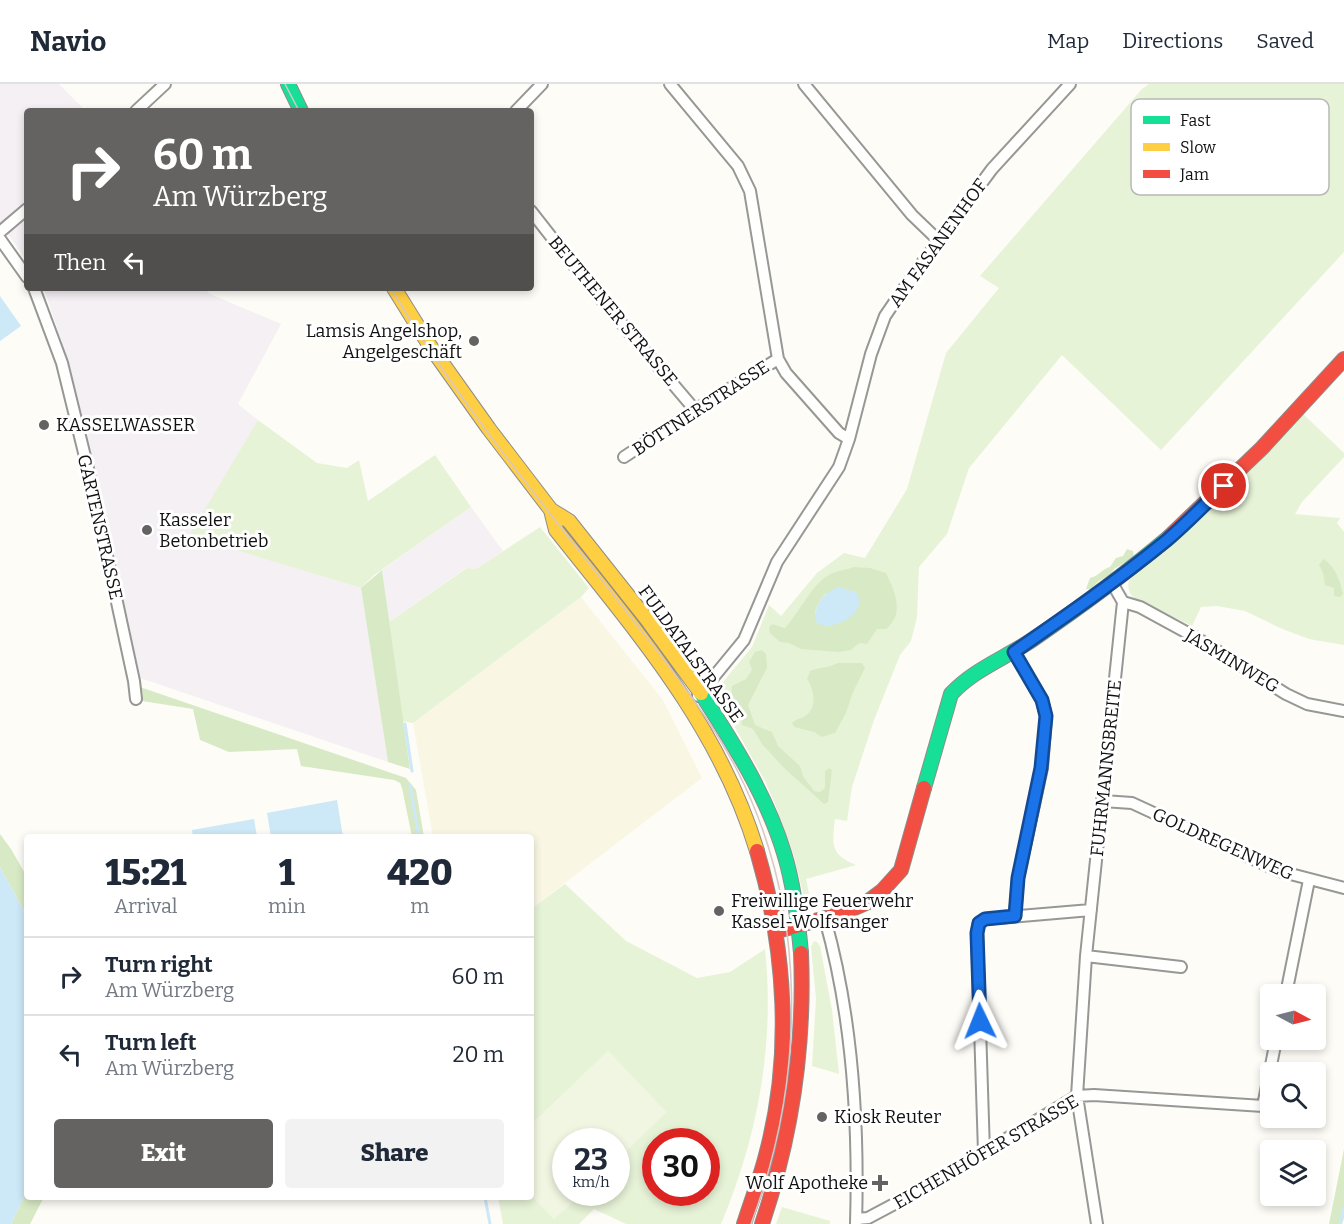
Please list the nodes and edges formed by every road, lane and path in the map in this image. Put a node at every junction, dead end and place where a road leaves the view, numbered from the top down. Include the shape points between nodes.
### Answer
1 (165, 84) edge
2 (288, 84) edge
3 (542, 84) edge
4 (670, 84) edge
5 (804, 84) edge
6 (1053, 84) edge
7 (1070, 84) edge
8 (1062, 93) junction
9 (139, 108) edge
10 (300, 108) edge
11 (519, 108) edge
12 (24, 212) edge
13 (534, 215) edge
14 (0, 232) edge
15 (0, 239) edge
16 (938, 240) junction
17 (24, 273) edge
18 (35, 291) edge
19 (396, 291) edge
20 (778, 359) junction
21 (1344, 359) edge
22 (695, 410) junction
23 (849, 439) junction
24 (624, 457) dead end
25 (551, 510) junction
26 (1112, 583) junction
27 (1123, 602) junction
28 (1014, 652) junction
29 (701, 693) junction
30 (136, 699) dead end
31 (688, 703) junction
32 (1344, 711) edge
33 (1103, 801) junction
34 (1309, 880) junction
35 (1344, 888) edge
36 (1091, 910) junction
37 (1015, 916) junction
38 (825, 919) junction
39 (799, 926) junction
40 (777, 931) junction
41 (1086, 956) junction
42 (1181, 967) dead end
43 (1288, 984) edge
44 (1274, 1050) edge
45 (1077, 1096) junction
46 (984, 1152) junction
47 (856, 1222) edge
48 (744, 1224) edge
49 (762, 1224) edge
50 (1097, 1224) edge

1 - 9 street
2 - 10 main road
3 - 11 street
4 - 20 street, BÖTTNERSTRASSE via 738,166 750,191
5 - 16 street via 912,215
6 - 8 street
7 - 8 street, AM FASANENHOF
8 - 16 street, AM FASANENHOF via 992,169
12 - 14 street
13 - 22 street, BEUTHENER STRASSE
15 - 17 street
16 - 23 street, AM FASANENHOF via 885,316
18 - 30 street, GARTENSTRASSE via 62,363
19 - 25 main road, FULDATALSTRASSE via 465,399
20 - 22 street, BÖTTNERSTRASSE
20 - 23 street, BÖTTNERSTRASSE via 839,433
21 - 26 main road via 1224,486 1169,538
22 - 24 street, BÖTTNERSTRASSE
23 - 29 street, AM FASANENHOF via 840,467 777,562 744,640
25 - 29 main road, FULDATALSTRASSE via 569,521
25 - 31 main road, FULDATALSTRASSE via 556,530
26 - 27 street
26 - 28 main road
27 - 32 street, JASMINWEG via 1195,637 1286,694 1307,704
27 - 33 street, FUHRMANNSBREITE
28 - 37 street via 1042,700 1046,716 1041,768 1018,878
28 - 38 main road via 958,685 951,694 900,870 875,898
29 - 31 street, AM FASANENHOF
29 - 39 main road, FULDATALSTRASSE via 753,778 773,824 793,886
31 - 40 main road, FULDATALSTRASSE via 747,817 770,892
33 - 34 street, GOLDREGENWEG via 1131,803 1254,861
33 - 36 street, FUHRMANNSBREITE
34 - 35 street, GOLDREGENWEG
34 - 43 street
36 - 37 street
36 - 41 street, FUHRMANNSBREITE
37 - 46 street via 985,919 979,923 977,933
38 - 39 main road
38 - 47 street via 847,1018 854,1107
39 - 40 main road
39 - 49 main road, FULDATALSTRASSE via 799,1070 791,1127
40 - 48 main road, FULDATALSTRASSE via 784,1004 781,1072 766,1158
41 - 42 street
41 - 45 street, FUHRMANNSBREITE
44 - 45 street, EICHENHÖFER STRASSE via 1263,1106
45 - 46 street, EICHENHÖFER STRASSE
45 - 50 street, FUHRMANNSBREITE
46 - 47 street, EICHENHÖFER STRASSE via 932,1184

